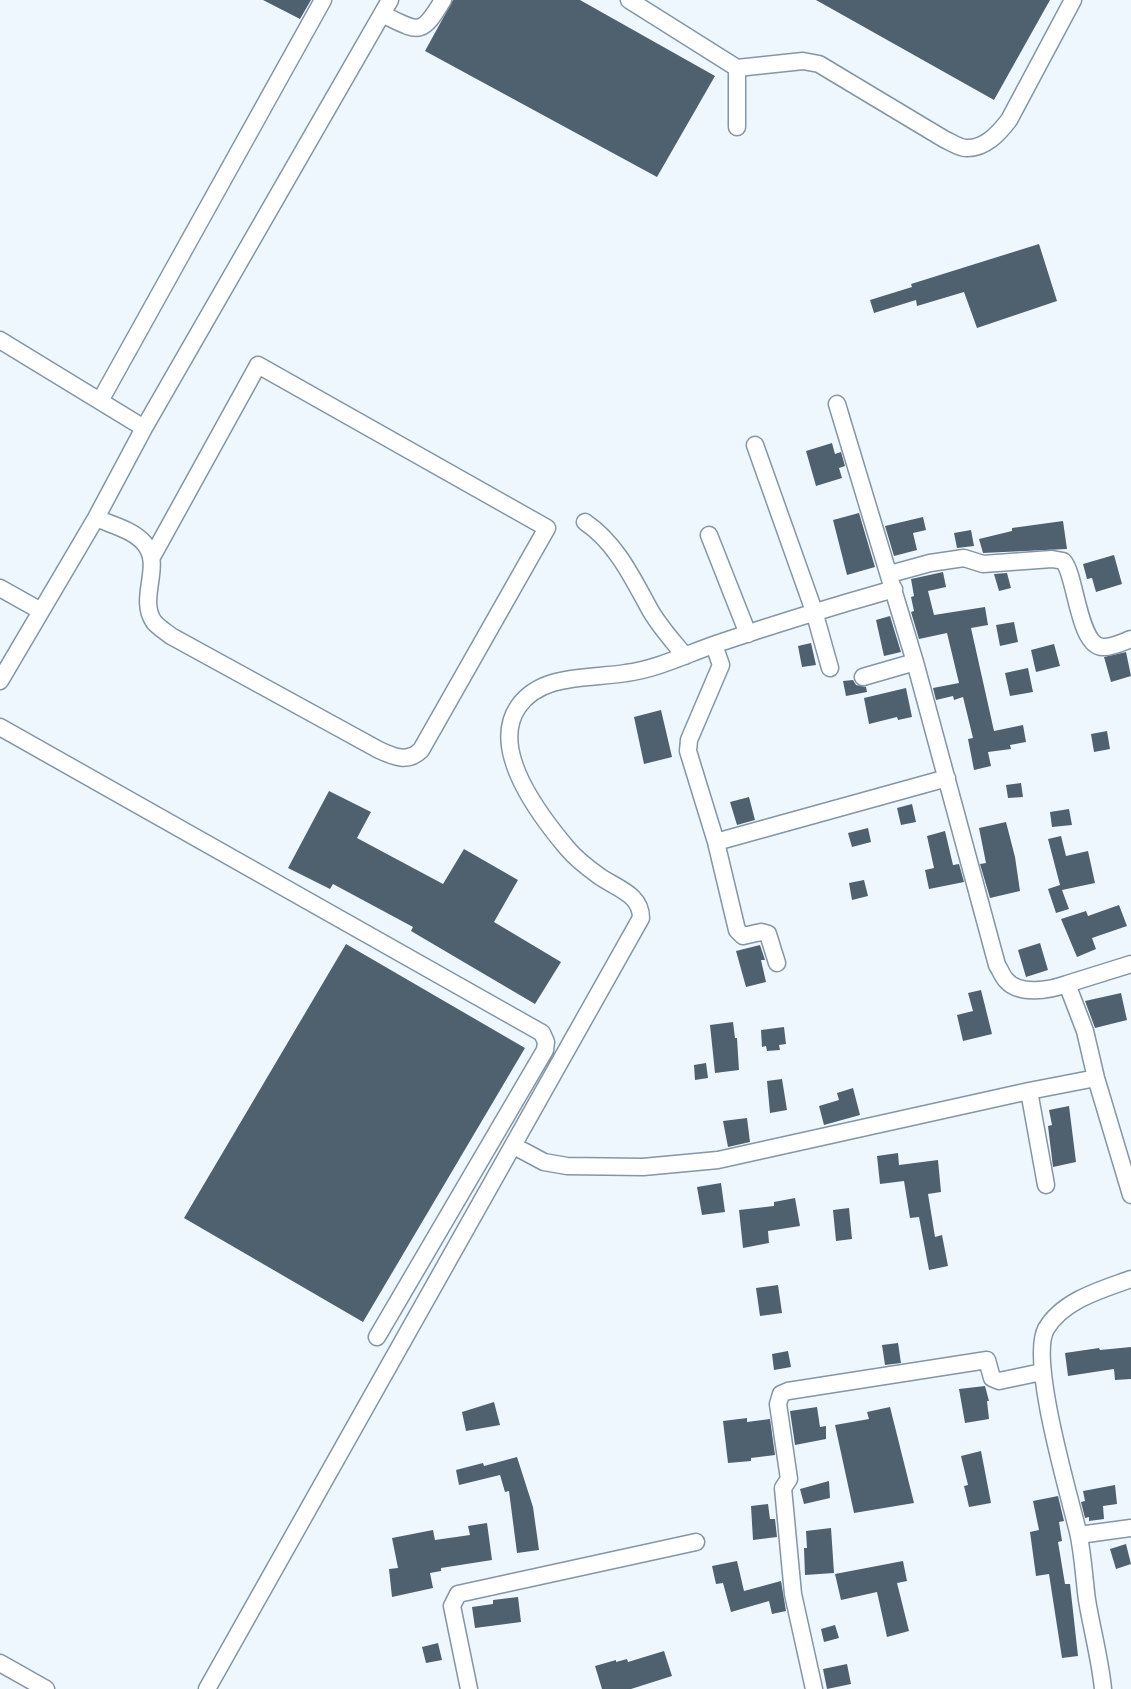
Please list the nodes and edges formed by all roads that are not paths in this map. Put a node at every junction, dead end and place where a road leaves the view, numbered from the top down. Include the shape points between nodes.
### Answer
1 (323, 0) edge
2 (443, 0) edge
3 (629, 0) edge
4 (1073, 0) edge
5 (386, 7) edge
6 (737, 68) junction
7 (737, 127) dead end
8 (0, 340) edge
9 (100, 401) junction
10 (838, 404) dead end
11 (144, 428) junction
12 (755, 445) dead end
13 (96, 518) junction
14 (585, 522) dead end
15 (709, 535) dead end
16 (152, 557) junction
17 (892, 582) junction
18 (0, 588) edge
19 (41, 611) junction
20 (814, 611) junction
21 (748, 634) junction
22 (1131, 639) edge
23 (714, 645) junction
24 (685, 656) junction
25 (915, 662) junction
26 (830, 668) dead end
27 (863, 677) dead end
28 (0, 681) edge
29 (0, 727) edge
30 (947, 778) junction
31 (716, 842) junction
32 (777, 963) dead end
33 (1131, 964) edge
34 (1067, 984) junction
35 (1096, 1078) junction
36 (1029, 1091) junction
37 (514, 1146) junction
38 (1046, 1185) dead end
39 (1131, 1195) edge
40 (1131, 1279) edge
41 (377, 1337) dead end
42 (1042, 1372) junction
43 (1131, 1528) edge
44 (1079, 1535) junction
45 (696, 1542) dead end
46 (0, 1663) edge
47 (46, 1689) edge
48 (207, 1689) edge
49 (469, 1689) edge
50 (814, 1689) edge
51 (1103, 1689) edge

1 - 9 street
2 - 5 street via 424,27 411,27
3 - 6 street
4 - 6 street via 1009,120 997,136 981,145 966,148 944,139 820,64 803,61
5 - 11 street
6 - 7 street
8 - 9 street
9 - 11 street
10 - 17 street
11 - 13 street
12 - 20 street
13 - 16 street via 135,536
13 - 19 street
14 - 24 street via 617,553 650,611
15 - 21 street
16 - 16 street via 148,607 154,622 171,636 379,750 404,759 421,750 547,528 258,365
17 - 20 street
17 - 22 street via 930,564 964,558 983,564 1063,561 1077,610 1093,642 1106,647
17 - 25 street
18 - 19 street
19 - 28 street
20 - 21 street
20 - 26 street
21 - 23 street
23 - 24 street
23 - 31 street via 721,665 688,746
24 - 37 street via 628,673 553,682 530,693 511,724 510,748 518,775 548,826 572,855 634,898 641,910 641,918
25 - 27 street
25 - 30 street
29 - 41 street via 542,1033 545,1050
30 - 31 street
30 - 34 street via 997,965 1006,982 1022,989
31 - 32 street via 737,930 743,936 768,934
33 - 34 street
34 - 35 street
35 - 36 street
35 - 39 street
36 - 37 street via 718,1160 643,1167 567,1166 544,1162
36 - 38 street
37 - 48 street
40 - 42 street via 1088,1295 1058,1313 1045,1332
42 - 44 street
42 - 50 street via 999,1381 992,1378 987,1360 781,1394 778,1404 789,1479 783,1488 793,1594
43 - 44 street
44 - 51 street
45 - 49 street via 457,1594 452,1606
46 - 47 street

